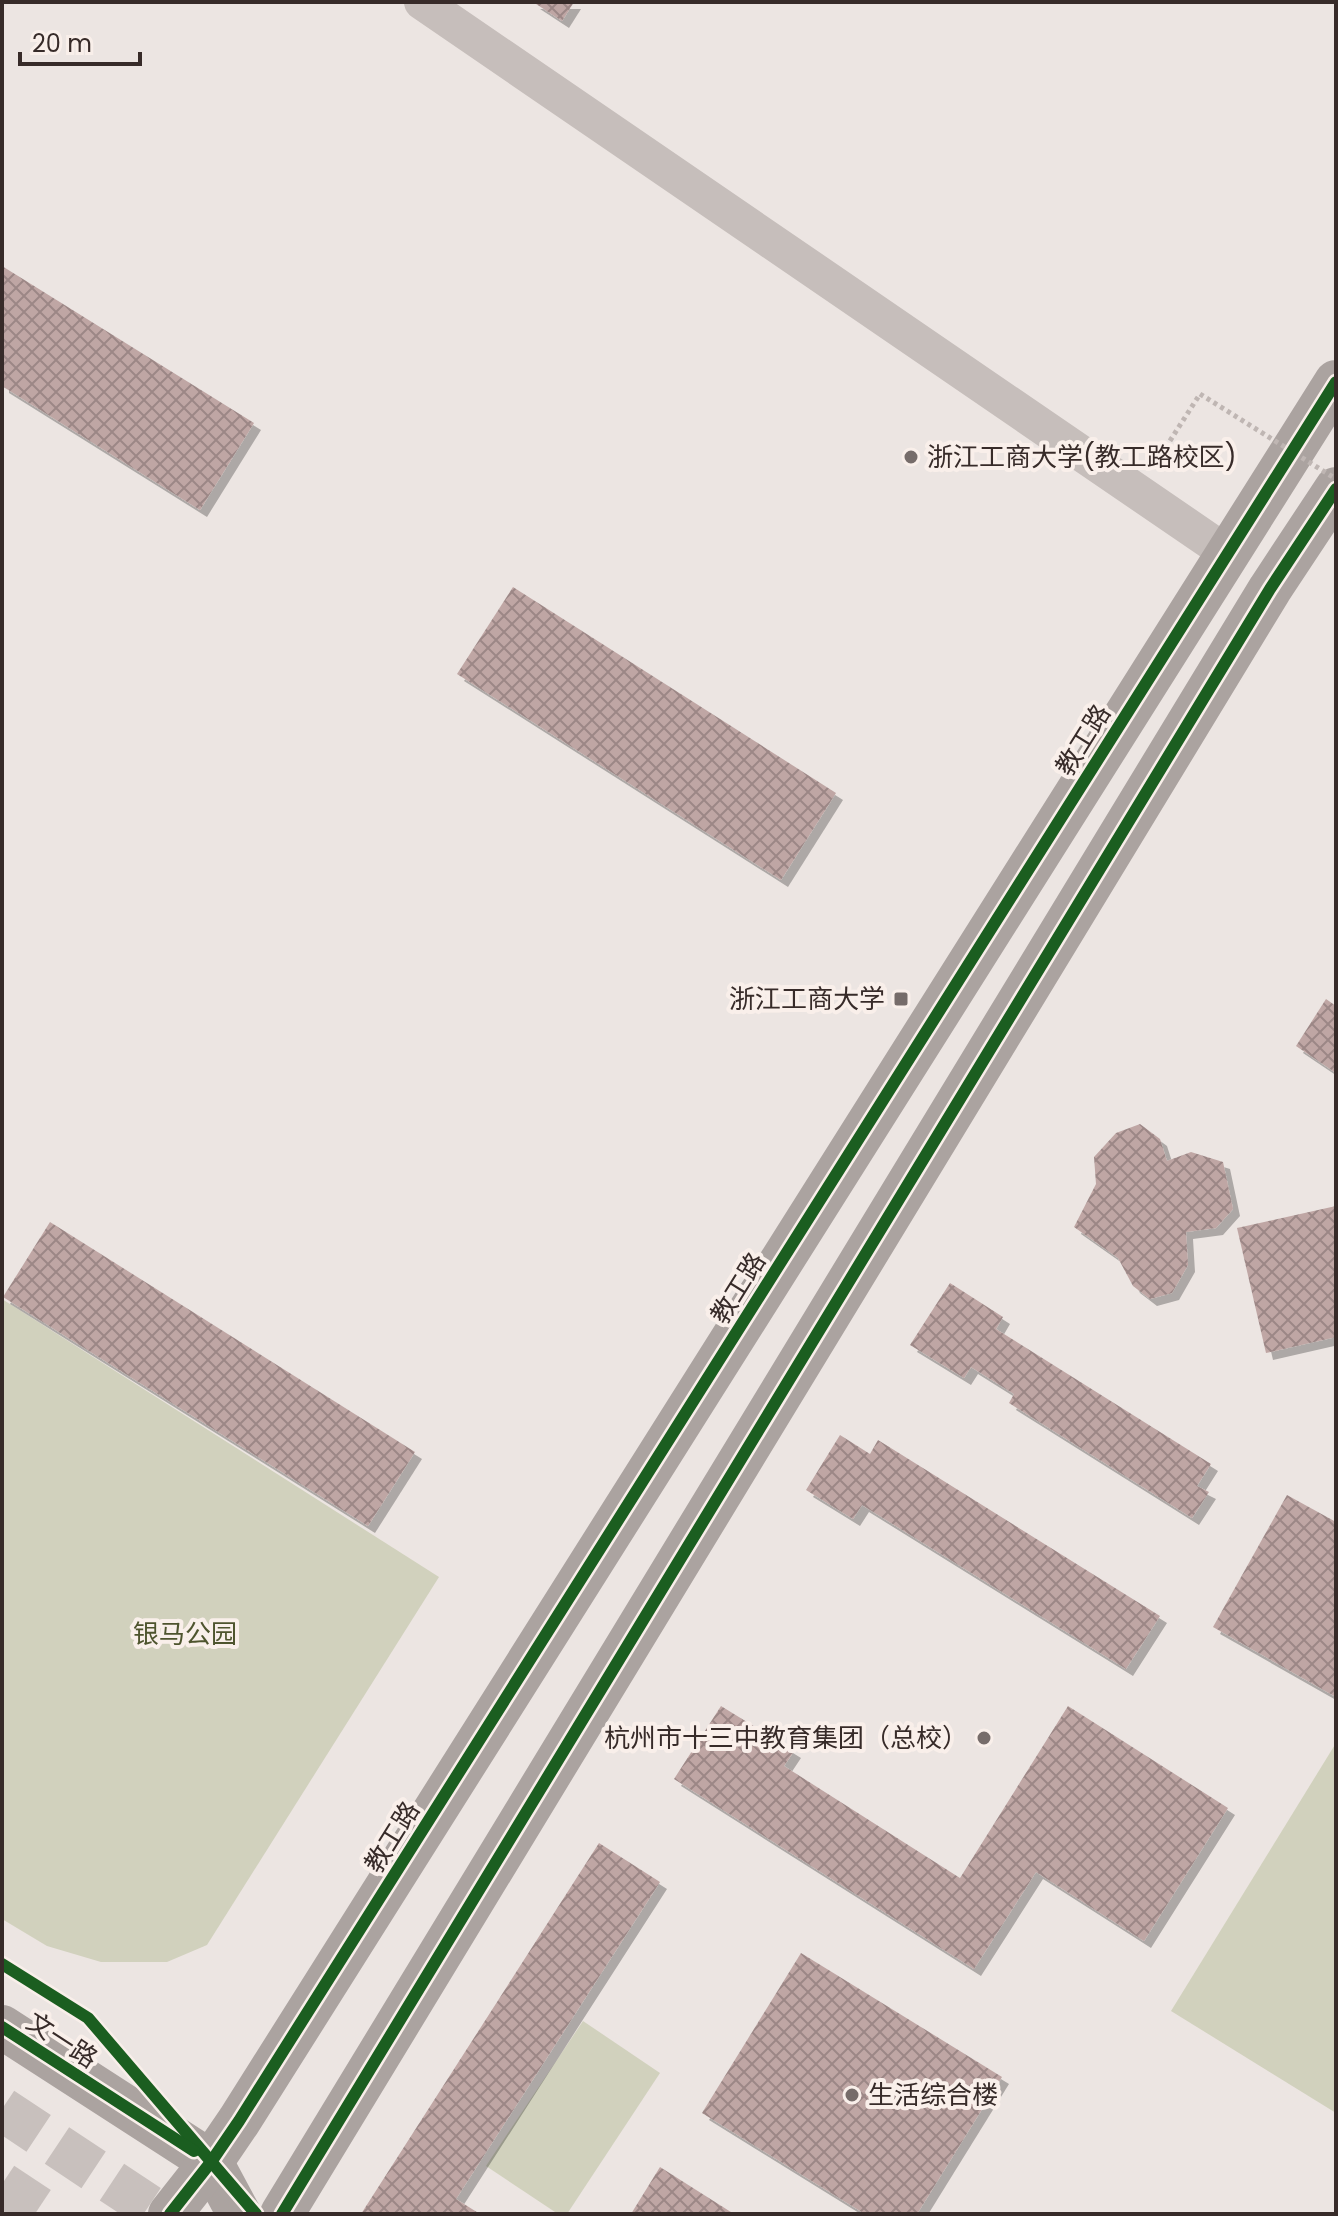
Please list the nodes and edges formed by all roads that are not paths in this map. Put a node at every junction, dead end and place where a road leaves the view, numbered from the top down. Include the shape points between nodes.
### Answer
1 (422, 2) edge
2 (1336, 382) edge
3 (1336, 489) edge
4 (1227, 553) junction
5 (2, 2027) edge
6 (211, 2162) junction
7 (170, 2214) edge
8 (239, 2214) edge
9 (282, 2214) edge

1 - 4 street
2 - 4 main road, 教工路
3 - 9 main road via 1270,589
4 - 6 main road, 教工路
5 - 6 main road, 文一路
6 - 7 main road, 教工路
6 - 8 main road, 文一路

